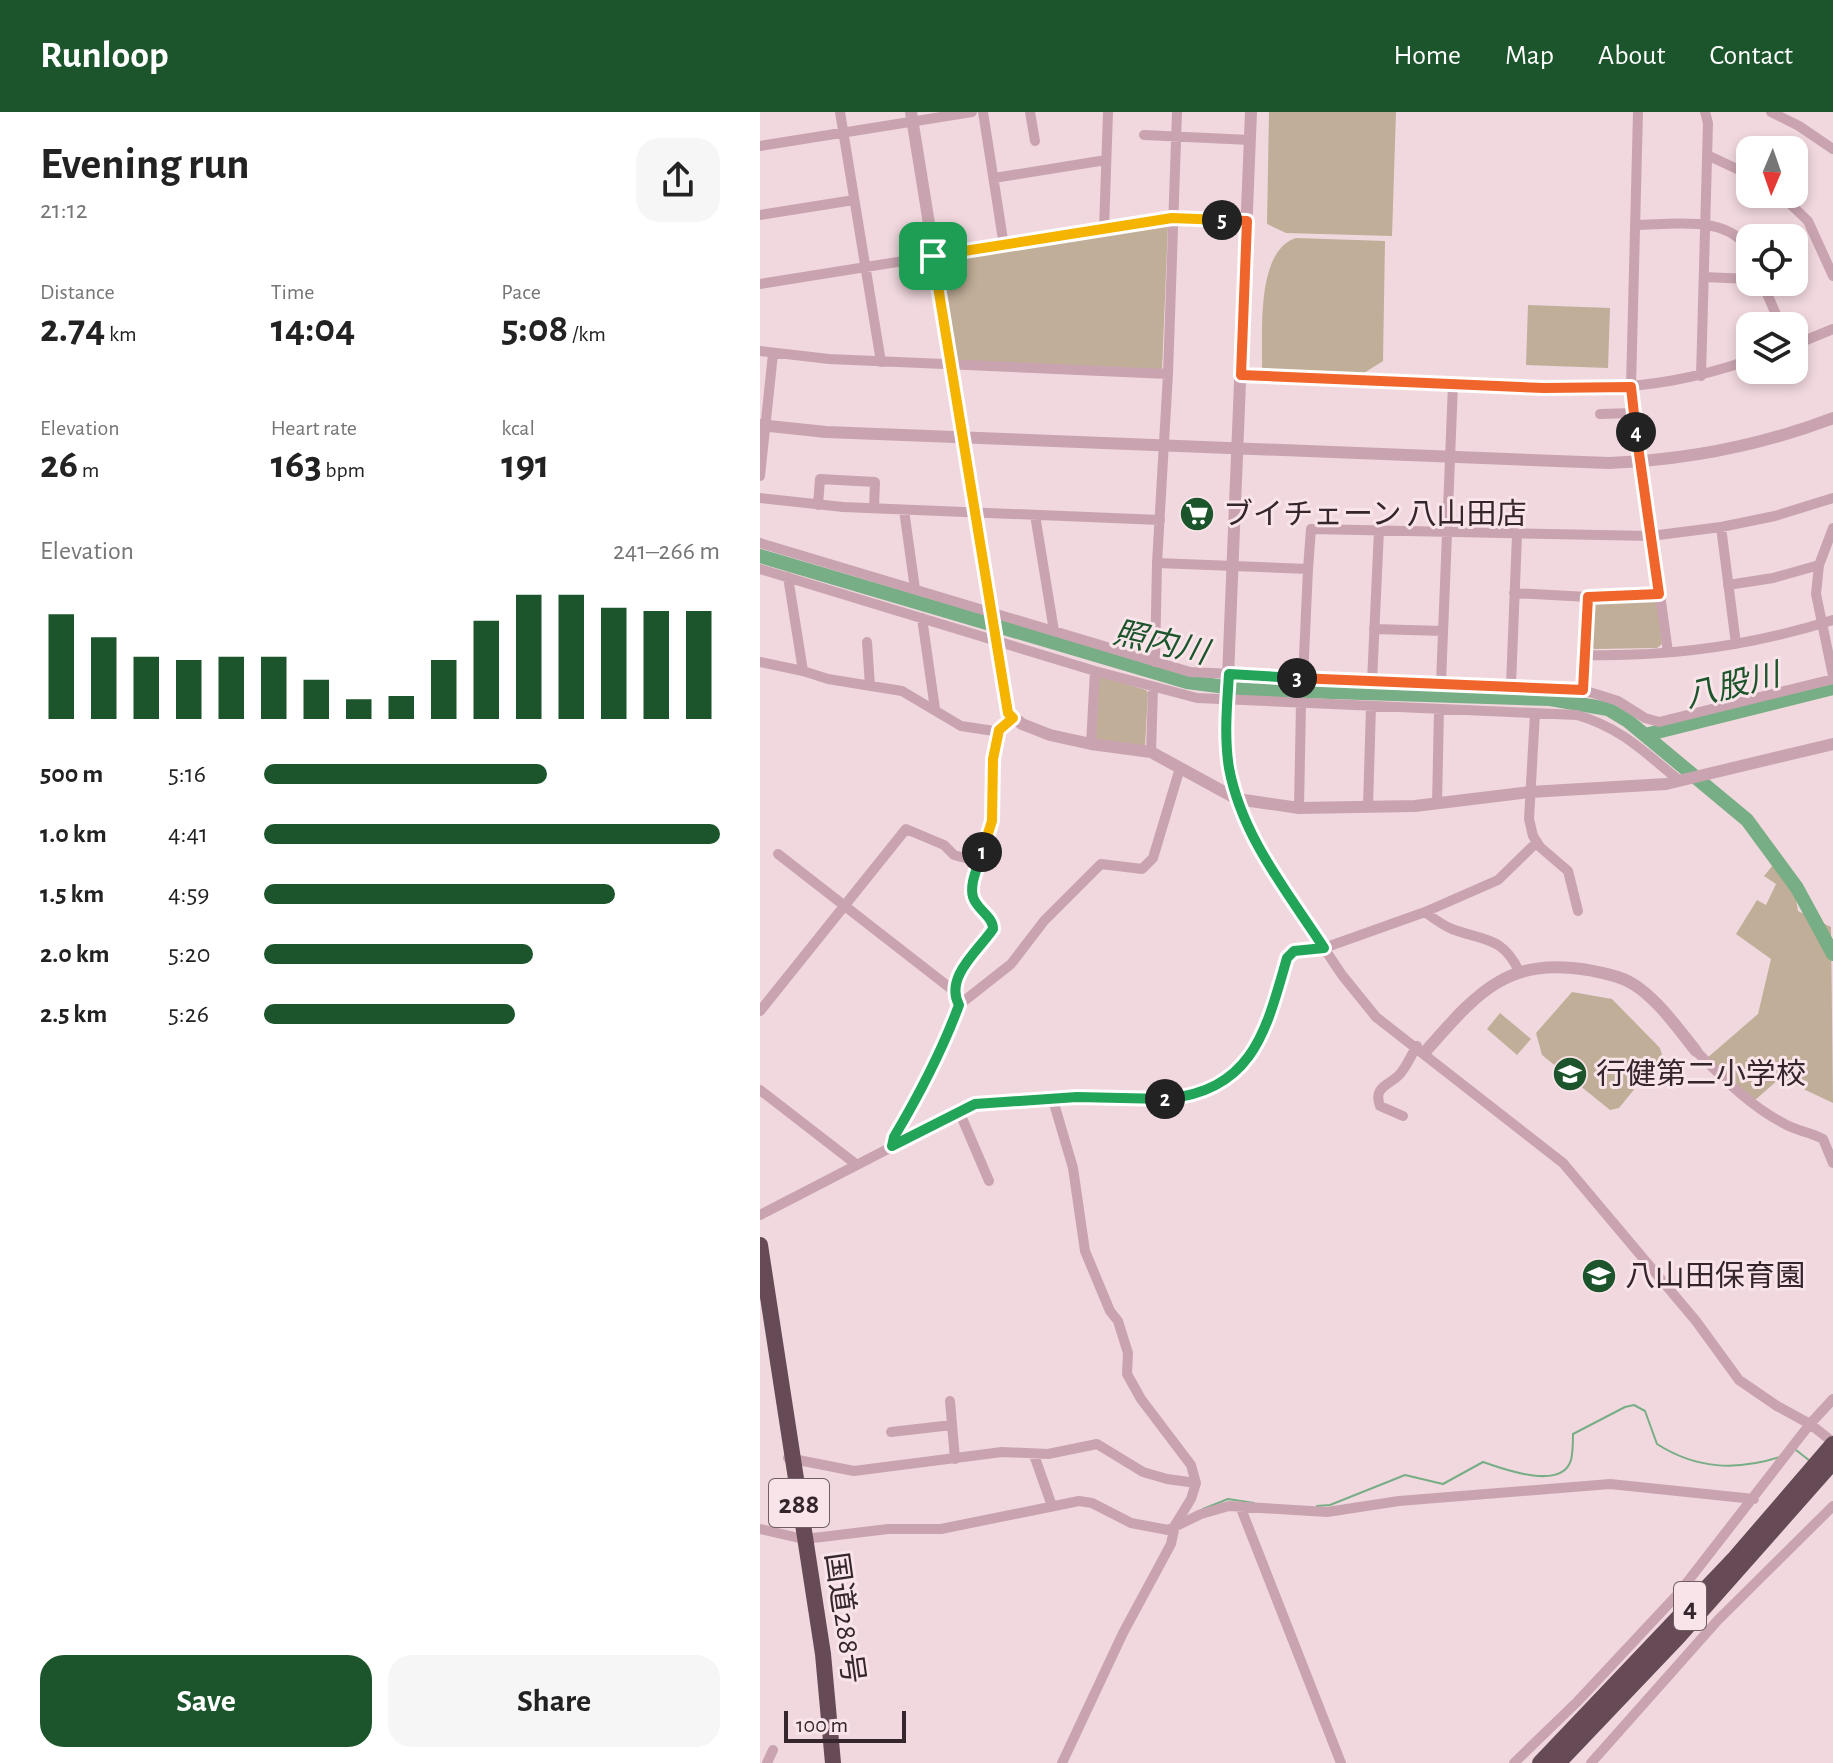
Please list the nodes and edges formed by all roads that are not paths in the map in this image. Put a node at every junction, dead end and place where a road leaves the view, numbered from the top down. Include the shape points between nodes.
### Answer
1 (840, 112) edge
2 (972, 112) edge
3 (983, 112) edge
4 (1030, 112) edge
5 (1108, 112) edge
6 (1177, 112) edge
7 (1251, 112) edge
8 (1638, 112) edge
9 (1771, 112) edge
10 (1707, 113) edge
11 (911, 117) edge
12 (844, 133) junction
13 (1144, 135) dead end
14 (1176, 136) junction
15 (1250, 140) junction
16 (1035, 141) dead end
17 (760, 146) edge
18 (1833, 149) edge
19 (1707, 155) junction
20 (1106, 160) junction
21 (1736, 168) edge
22 (994, 178) junction
23 (854, 200) junction
24 (1795, 208) edge
25 (760, 215) edge
26 (1172, 218) junction
27 (1247, 221) junction
28 (1635, 225) junction
29 (1705, 226) junction
30 (1104, 229) junction
31 (1736, 236) edge
32 (1004, 246) junction
33 (933, 256) junction
34 (866, 267) junction
35 (1833, 276) edge
36 (1704, 277) junction
37 (1736, 278) edge
38 (760, 284) edge
39 (1833, 329) edge
40 (1808, 339) edge
41 (760, 351) edge
42 (773, 354) junction
43 (881, 362) junction
44 (952, 365) junction
45 (1736, 365) edge
46 (1168, 374) junction
47 (1241, 375) junction
48 (1701, 376) junction
49 (1453, 384) junction
50 (1631, 387) junction
51 (1634, 413) junction
52 (1600, 414) dead end
53 (1833, 418) edge
54 (763, 425) edge
55 (962, 438) junction
56 (1164, 446) junction
57 (1237, 448) junction
58 (1449, 457) junction
59 (1640, 462) junction
60 (760, 476) edge
61 (760, 498) edge
62 (1833, 498) edge
63 (818, 505) junction
64 (874, 508) junction
65 (904, 510) junction
66 (974, 512) junction
67 (1035, 515) junction
68 (1160, 520) junction
69 (1721, 527) junction
70 (1833, 528) edge
71 (1379, 530) junction
72 (1447, 532) junction
73 (1517, 535) junction
74 (1651, 536) junction
75 (760, 543) edge
76 (1157, 563) junction
77 (1819, 565) junction
78 (1232, 566) junction
79 (760, 569) edge
80 (1308, 569) junction
81 (788, 577) junction
82 (1728, 585) junction
83 (915, 589) junction
84 (1514, 593) junction
85 (1659, 594) junction
86 (1588, 597) junction
87 (991, 612) junction
88 (922, 618) junction
89 (1833, 620) edge
90 (1821, 624) junction
91 (1374, 629) junction
92 (1054, 631) junction
93 (1443, 631) junction
94 (996, 640) junction
95 (867, 642) dead end
96 (1736, 644) junction
97 (1668, 652) junction
98 (1586, 655) junction
99 (760, 662) edge
100 (1155, 662) junction
101 (803, 671) junction
102 (1095, 671) junction
103 (1229, 674) junction
104 (1833, 677) edge
105 (1303, 678) junction
106 (1372, 682) junction
107 (1441, 683) junction
108 (1511, 685) junction
109 (870, 686) junction
110 (1153, 688) junction
111 (1583, 690) junction
112 (1227, 701) junction
113 (1301, 703) junction
114 (1371, 706) junction
115 (935, 709) junction
116 (1439, 709) junction
117 (1535, 713) junction
118 (1013, 718) junction
119 (999, 730) junction
120 (1091, 744) junction
121 (1833, 744) edge
122 (1151, 752) junction
123 (1180, 768) junction
124 (1680, 781) junction
125 (1530, 792) junction
126 (1237, 799) junction
127 (1437, 804) junction
128 (1368, 807) junction
129 (1299, 808) junction
130 (1537, 842) junction
131 (778, 854) dead end
132 (980, 862) junction
133 (844, 907) junction
134 (1578, 911) dead end
135 (1425, 912) junction
136 (1324, 948) junction
137 (1519, 971) junction
138 (954, 991) junction
139 (959, 1005) junction
140 (760, 1011) edge
141 (1420, 1050) junction
142 (1696, 1051) joint
143 (760, 1090) edge
144 (1053, 1100) junction
145 (959, 1111) junction
146 (1403, 1116) dead end
147 (892, 1146) junction
148 (1833, 1163) edge
149 (857, 1165) junction
150 (989, 1181) dead end
151 (760, 1215) edge
152 (760, 1245) edge
153 (760, 1294) edge
154 (1833, 1399) edge
155 (950, 1401) dead end
156 (1810, 1424) junction
157 (952, 1425) junction
158 (891, 1432) dead end
159 (1833, 1443) edge
160 (1034, 1455) junction
161 (790, 1458) junction
162 (955, 1459) junction
163 (1833, 1462) edge
164 (1196, 1483) junction
165 (1754, 1499) junction
166 (1052, 1506) junction
167 (1240, 1506) junction
168 (1833, 1506) edge
169 (760, 1529) edge
170 (1174, 1529) junction
171 (802, 1539) junction
172 (773, 1750) dead end
173 (767, 1763) edge
174 (827, 1763) edge
175 (833, 1763) edge
176 (1062, 1763) edge
177 (1341, 1763) edge
178 (1514, 1763) edge
179 (1540, 1763) edge
180 (1558, 1763) edge
181 (1591, 1763) edge

1 - 12 street
2 - 11 street
3 - 22 street
4 - 16 street
5 - 20 street
6 - 14 street
7 - 15 street
8 - 28 street
9 - 18 street
10 - 19 street
11 - 12 street
11 - 33 street
12 - 17 street
12 - 23 street
13 - 14 street
14 - 15 street
14 - 26 street
15 - 27 street
19 - 21 street
19 - 29 street
20 - 22 street
20 - 30 street
22 - 32 street
23 - 25 street
23 - 34 street
24 - 35 street via 1808,221
26 - 27 street
26 - 30 street
26 - 46 street
27 - 47 street
28 - 29 street
28 - 50 street
29 - 31 street
29 - 36 street
30 - 32 street
32 - 33 street
33 - 34 street
33 - 44 street
34 - 38 street
34 - 43 street
36 - 37 street
36 - 48 street
39 - 40 street
41 - 42 street
42 - 43 street
42 - 54 street
43 - 44 street
44 - 46 street
44 - 55 street
45 - 48 street
46 - 56 street
47 - 49 street
47 - 57 street
48 - 50 street
49 - 50 street
49 - 58 street
50 - 51 street
51 - 52 street
51 - 59 street
53 - 59 street via 1749,445
54 - 55 street
54 - 60 street
55 - 56 street
55 - 66 street
56 - 57 street
56 - 68 street
57 - 58 street
57 - 78 street
58 - 59 street
58 - 72 street
59 - 74 street
61 - 63 street
62 - 69 street
63 - 64 street
63 - 64 street via 820,479 875,482
64 - 65 street
65 - 66 street
65 - 83 street
66 - 67 street
66 - 87 street
67 - 68 street
67 - 92 street
68 - 76 street
69 - 74 street
69 - 82 street
70 - 77 street
71 - 72 street
71 - 80 street via 1311,529
71 - 91 street
72 - 73 street
72 - 93 street
73 - 74 street
73 - 84 street
74 - 85 street
75 - 83 street
76 - 78 street
76 - 100 street
77 - 82 street
77 - 90 street
78 - 80 street
78 - 103 street
79 - 81 street
80 - 105 street
81 - 88 street
81 - 101 street
82 - 96 street
83 - 87 street
84 - 86 street
84 - 108 street
85 - 86 street
85 - 97 street
86 - 98 street
87 - 92 street
87 - 94 street
88 - 94 street
88 - 115 street
89 - 90 street
90 - 96 street
90 - 104 street
91 - 93 street
91 - 106 street
92 - 100 street
93 - 107 street
94 - 102 street
94 - 118 street
95 - 109 street
96 - 97 street
97 - 98 street
98 - 111 street
99 - 101 street
100 - 103 street via 1190,672
101 - 109 street
102 - 110 street
102 - 120 street
103 - 105 street
103 - 112 street
104 - 111 street via 1659,722
105 - 106 street
106 - 107 street
107 - 108 street
108 - 111 street
109 - 115 street via 905,692
110 - 112 street
110 - 122 street
112 - 113 street
112 - 126 street via 1228,756
113 - 114 street
113 - 129 street
114 - 116 street
114 - 128 street
115 - 119 street via 965,728
116 - 117 street
116 - 127 street
117 - 124 street via 1577,715 1612,728
117 - 125 street
118 - 119 street
118 - 120 street via 1033,730
119 - 132 street via 992,821
120 - 122 street
121 - 124 street
122 - 123 street
123 - 126 street
123 - 139 street via 1153,858 1142,869 1101,864 1044,921 1011,964
124 - 125 street
125 - 127 street
125 - 130 street via 1529,819
126 - 129 street
126 - 136 street via 1261,854
127 - 128 street
128 - 129 street
130 - 134 street via 1568,871
130 - 135 street via 1498,880
131 - 133 street
132 - 133 street via 954,855 944,845 906,829
132 - 138 street via 973,896 993,927
133 - 138 street
133 - 140 street
135 - 136 street
135 - 137 street via 1450,928 1495,942
136 - 141 street via 1376,1017
136 - 144 street via 1294,951 1287,958 1256,1046 1223,1083 1172,1099
137 - 141 street via 1490,986
137 - 142 street via 1559,966 1622,977 1643,990
138 - 139 street
139 - 147 street
141 - 146 street via 1378,1096 1380,1106
141 - 156 street via 1563,1163 1739,1380
142 - 148 street via 1760,1109 1823,1139
143 - 149 street
144 - 145 street via 981,1103
144 - 164 street via 1073,1168 1085,1251 1118,1321 1128,1353 1127,1374 1191,1465
145 - 147 street
145 - 150 street
147 - 149 street
149 - 151 street
152 - 161 highway, 国道288号 / 288
153 - 161 highway, 国道288号 / 288
154 - 156 street
155 - 157 street
156 - 159 street
156 - 165 street
157 - 158 street
157 - 162 street
159 - 179 highway, 4 via 1735,1558
160 - 162 street via 1002,1452
160 - 164 street via 1100,1444 1143,1472
160 - 166 street
161 - 162 street via 850,1471
161 - 171 highway, 国道288号 / 288
163 - 180 highway, 4
164 - 170 street
165 - 167 street via 1610,1484 1327,1512
165 - 178 street via 1678,1594
166 - 170 street via 1084,1501 1131,1523
166 - 171 street via 941,1529
167 - 170 street via 1201,1514
167 - 177 street
168 - 181 street via 1718,1620
169 - 171 street
170 - 176 street
171 - 174 highway, 国道288号 / 288
171 - 175 highway, 国道288号 / 288 via 823,1654
172 - 173 street

